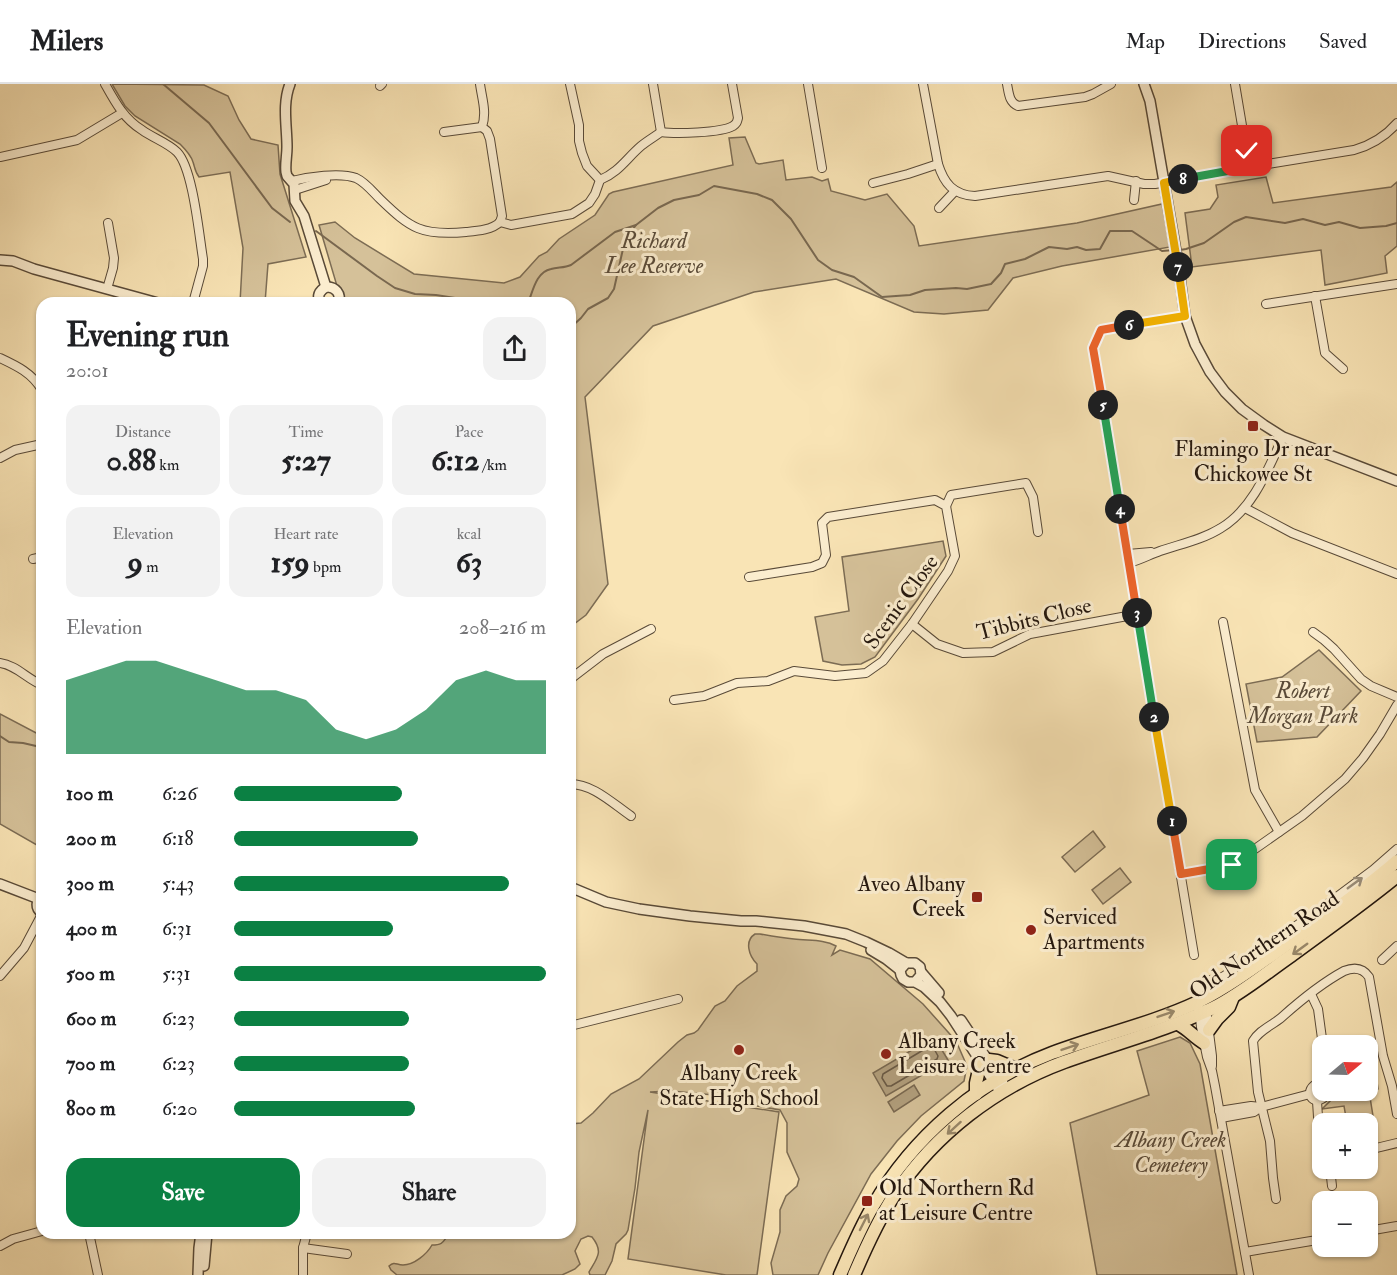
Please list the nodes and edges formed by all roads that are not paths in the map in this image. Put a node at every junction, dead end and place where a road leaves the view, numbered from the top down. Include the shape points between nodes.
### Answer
1 (105, 84) edge
2 (290, 84) edge
3 (480, 84) edge
4 (570, 84) edge
5 (653, 84) edge
6 (732, 84) edge
7 (808, 84) edge
8 (923, 84) edge
9 (1007, 84) edge
10 (1111, 84) edge
11 (1144, 84) edge
12 (1235, 84) edge
13 (122, 113) junction
14 (1397, 123) edge
15 (482, 127) junction
16 (444, 132) dead end
17 (661, 132) junction
18 (0, 157) edge
19 (938, 164) junction
20 (1250, 167) junction
21 (822, 168) dead end
22 (600, 180) junction
23 (1136, 182) junction
24 (873, 183) dead end
25 (1164, 183) junction
26 (296, 185) junction
27 (955, 191) junction
28 (1134, 200) dead end
29 (939, 208) dead end
30 (500, 222) junction
31 (108, 223) dead end
32 (0, 260) edge
33 (1397, 284) edge
34 (326, 287) junction
35 (107, 289) junction
36 (1315, 296) junction
37 (136, 297) edge
38 (195, 297) edge
39 (318, 297) edge
40 (339, 297) edge
41 (1266, 304) dead end
42 (1185, 316) junction
43 (0, 358) edge
44 (1343, 369) dead end
45 (36, 381) edge
46 (1283, 437) junction
47 (36, 445) edge
48 (0, 458) edge
49 (1397, 480) edge
50 (946, 506) junction
51 (1245, 508) junction
52 (1038, 532) dead end
53 (36, 558) edge
54 (1128, 558) junction
55 (33, 559) dead end
56 (1397, 574) edge
57 (749, 577) dead end
58 (1138, 614) junction
59 (1223, 622) dead end
60 (912, 624) junction
61 (651, 629) dead end
62 (1313, 632) dead end
63 (0, 663) edge
64 (576, 675) edge
65 (36, 682) edge
66 (1397, 697) edge
67 (674, 700) dead end
68 (1397, 705) edge
69 (576, 784) edge
70 (631, 816) dead end
71 (1279, 832) junction
72 (1397, 849) edge
73 (1397, 861) edge
74 (1181, 874) junction
75 (1397, 876) edge
76 (0, 884) edge
77 (576, 890) edge
78 (36, 896) edge
79 (36, 925) edge
80 (1397, 946) edge
81 (1194, 955) dead end
82 (1382, 960) dead end
83 (903, 967) junction
84 (921, 972) junction
85 (0, 976) edge
86 (915, 982) junction
87 (1311, 994) junction
88 (1234, 996) junction
89 (678, 999) dead end
90 (1202, 1006) junction
91 (576, 1024) edge
92 (1178, 1024) junction
93 (1209, 1030) junction
94 (1322, 1035) edge
95 (1204, 1043) junction
96 (985, 1060) junction
97 (1016, 1069) junction
98 (1212, 1071) junction
99 (1000, 1086) junction
100 (1312, 1087) edge
101 (976, 1094) junction
102 (1310, 1094) junction
103 (1312, 1098) edge
104 (1317, 1101) edge
105 (1261, 1107) junction
106 (1318, 1113) edge
107 (1220, 1114) junction
108 (1397, 1114) edge
109 (1397, 1143) edge
110 (1378, 1148) edge
111 (1331, 1179) edge
112 (1332, 1186) dead end
113 (1276, 1199) dead end
114 (1397, 1226) edge
115 (1378, 1229) edge
116 (36, 1233) edge
117 (90, 1239) edge
118 (200, 1239) edge
119 (207, 1239) edge
120 (305, 1239) edge
121 (1312, 1241) edge
122 (0, 1246) edge
123 (303, 1248) junction
124 (1245, 1252) junction
125 (347, 1254) dead end
126 (98, 1275) edge
127 (198, 1275) edge
128 (204, 1275) edge
129 (303, 1275) edge
130 (840, 1275) edge
131 (854, 1275) edge
132 (1249, 1275) edge

1 - 13 street
2 - 26 street via 285,109 286,172
3 - 15 street via 485,111
4 - 22 street via 582,153 587,166
5 - 17 street
6 - 17 street via 738,118 735,124 700,132
7 - 21 street
8 - 19 street
9 - 10 street via 1012,103 1018,106 1085,97
11 - 25 street
12 - 20 street
13 - 18 street via 77,140
13 - 38 street via 177,152 186,166 203,259
14 - 20 street via 1369,146
15 - 16 street
15 - 30 street via 490,139
17 - 22 street via 619,169
19 - 24 street
19 - 27 street via 944,180
20 - 25 street
22 - 30 street via 589,203 572,214 511,225
23 - 25 street
23 - 27 street via 1108,176 975,196
23 - 28 street
25 - 42 street
26 - 30 street via 311,177 350,176 401,219 429,232 473,231
26 - 34 street via 295,201 304,216
27 - 29 street
31 - 35 street via 114,263
32 - 35 street
33 - 36 street
34 - 39 street
34 - 40 street via 338,292
35 - 37 street
36 - 41 street
36 - 44 street via 1325,353
42 - 46 street via 1202,358 1225,392 1242,409
42 - 54 street via 1101,330 1093,348
43 - 45 street
46 - 49 street
46 - 51 street
47 - 48 street
50 - 52 street via 951,495 1026,483 1033,497
50 - 57 street via 935,500 828,517 822,524 826,555 822,563
50 - 60 street, Scenic Close via 954,556
51 - 54 street via 1222,528 1188,543 1137,561
51 - 56 street via 1292,533
53 - 55 street
54 - 58 street
58 - 60 street, Tibbits Close via 1030,634 993,652 963,653 937,644
58 - 74 street
59 - 71 street via 1255,790
60 - 67 street, Scenic Close via 883,661 866,673 835,676 794,671 768,681 737,683 704,696
61 - 64 street via 603,654
62 - 66 street via 1361,679
63 - 65 street
68 - 71 street via 1345,779
69 - 70 street via 588,786
71 - 74 street via 1232,865
90 -> 72 street, Old Northern Road via 1197,988 1200,983 1224,976 1326,905
73 - 90 highway, Old Northern Road
74 - 81 street
75 -> 88 highway, Old Northern Road
76 - 78 street
77 - 83 street via 619,905 657,912 804,926 846,934 866,942
79 - 85 street via 24,948
80 - 82 street
83 - 84 street via 915,963
83 - 86 street via 903,979
84 - 86 street
84 - 96 street via 964,1024
86 - 96 street via 940,1002
87 - 94 street via 1318,1009
87 - 105 street via 1254,1039
87 - 108 street via 1344,970 1355,968 1367,974
88 - 90 highway, Old Northern Road
88 - 93 highway
89 - 91 street
90 - 92 highway, Old Northern Road
90 - 93 street
90 - 95 street
97 -> 90 highway, Old Northern Road via 1050,1053
92 - 95 highway
92 - 99 highway, Old Northern Road
93 - 98 street
95 - 98 street
96 - 97 highway
96 - 99 street
96 - 101 highway
97 - 99 highway, Old Northern Road
98 - 107 street
99 - 101 highway, Old Northern Road
99 -> 131 highway, Old Northern Road via 938,1142 895,1194
100 - 102 street
130 -> 101 highway, Old Northern Road via 890,1179 922,1140
102 - 103 street
102 - 105 street
104 - 106 street
105 - 107 street via 1254,1112
105 - 113 street
107 - 124 street
109 - 110 street
111 - 112 street
114 - 115 street
116 - 122 street
117 - 126 street
118 - 127 street
119 - 128 street
120 - 123 street
121 - 124 street
123 - 125 street
123 - 129 street
124 - 132 street

